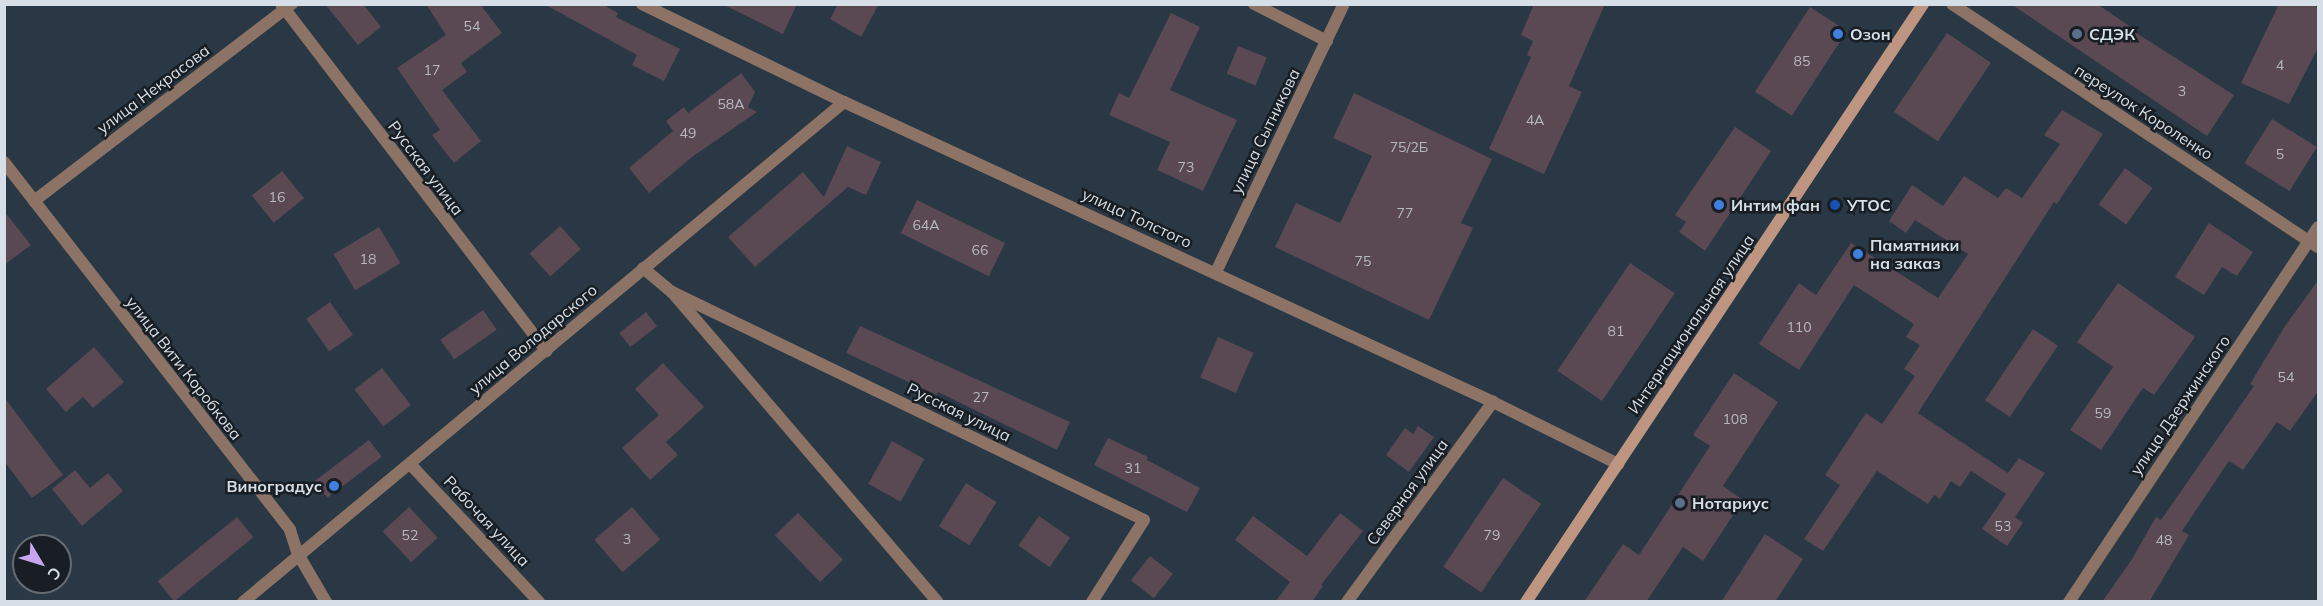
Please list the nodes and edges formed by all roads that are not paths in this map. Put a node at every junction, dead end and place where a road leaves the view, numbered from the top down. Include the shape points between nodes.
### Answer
1 (642, 4) edge
2 (1254, 4) edge
3 (1344, 4) edge
4 (1923, 4) edge
5 (1952, 4) edge
6 (286, 6) edge
7 (1327, 41) junction
8 (844, 102) junction
9 (4, 162) edge
10 (33, 201) junction
11 (2319, 227) edge
12 (2314, 244) edge
13 (643, 268) junction
14 (1216, 272) junction
15 (672, 292) junction
16 (546, 351) junction
17 (1493, 402) junction
18 (410, 464) junction
19 (1618, 464) junction
20 (298, 554) junction
21 (243, 602) edge
22 (326, 602) edge
23 (539, 602) edge
24 (938, 602) edge
25 (1092, 602) edge
26 (1347, 602) edge
27 (1526, 602) edge
28 (2069, 602) edge

1 - 8 street, улица Толстого
2 - 7 street
3 - 7 street, улица Сытникова
4 - 19 main road, Интернациональная улица
5 - 12 street, переулок Короленко
6 - 10 street, улица Некрасова
6 - 16 street, Русская улица
7 - 14 street, улица Сытникова
8 - 13 street, улица Володарского
8 - 14 street, улица Толстого
9 - 10 street, улица Вити Коробкова
10 - 20 street, улица Вити Коробкова via 290,530
11 - 12 street, улица Дзержинского
12 - 28 street, улица Дзержинского
13 - 15 street, Русская улица
13 - 16 street, улица Володарского
14 - 17 street, улица Толстого
15 - 24 street, Русская улица
15 - 25 street, Русская улица via 1144,520
16 - 18 street, улица Володарского
17 - 19 street, улица Толстого
17 - 26 street, Северная улица
18 - 20 street, улица Володарского
18 - 23 street, Рабочая улица
19 - 27 main road, Интернациональная улица
20 - 21 street, улица Володарского
20 - 22 street, улица Вити Коробкова

